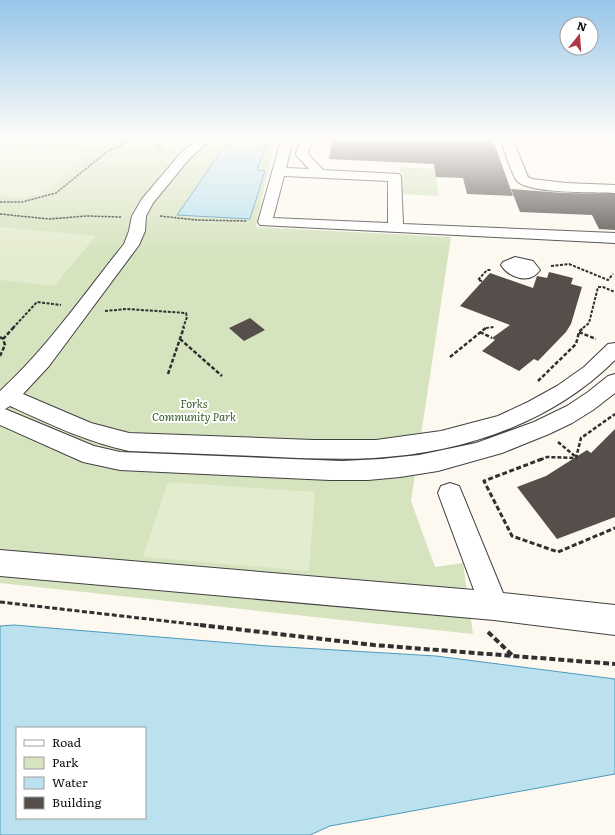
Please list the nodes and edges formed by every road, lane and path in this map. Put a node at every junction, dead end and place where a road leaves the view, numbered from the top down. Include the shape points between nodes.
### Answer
1 (73, 179) edge
2 (166, 179) edge
3 (277, 179) edge
4 (394, 179) edge
5 (522, 179) edge
6 (615, 189) edge
7 (0, 202) edge
8 (396, 228) junction
9 (615, 238) edge
10 (532, 268) dead end
11 (613, 274) dead end
12 (615, 292) edge
13 (82, 308) junction
14 (494, 327) dead end
15 (480, 332) junction
16 (1, 338) edge
17 (492, 338) dead end
18 (180, 339) junction
19 (0, 356) edge
20 (450, 357) dead end
21 (611, 366) edge
22 (168, 374) dead end
23 (222, 376) dead end
24 (534, 383) dead end
25 (3, 405) edge
26 (615, 414) edge
27 (450, 493) dead end
28 (615, 528) edge
29 (0, 563) edge
30 (0, 602) edge
31 (494, 606) junction
32 (615, 620) edge
33 (615, 664) edge

1 - 7 path via 56,193 22,202
2 - 13 lane via 139,216 131,245
3 - 8 lane via 265,222
4 - 8 lane
5 - 6 lane via 546,186
8 - 9 lane
10 - 11 path via 570,264 608,280
12 - 24 path via 598,287 589,323 579,332 576,344
13 - 16 path via 37,302
13 - 18 path via 105,311 127,309 183,312 187,317
13 - 25 lane via 35,369
14 - 15 path via 487,327
15 - 17 path
15 - 20 path
16 - 19 path via 5,348
18 - 22 path
18 - 23 path
21 - 25 lane via 574,412 555,423 475,454 380,469 332,470 120,461 91,455
26 - 28 path via 581,438 576,458 547,457 484,481 512,536 558,552
27 - 31 lane
29 - 31 lane
30 - 33 path via 374,645
31 - 32 lane

